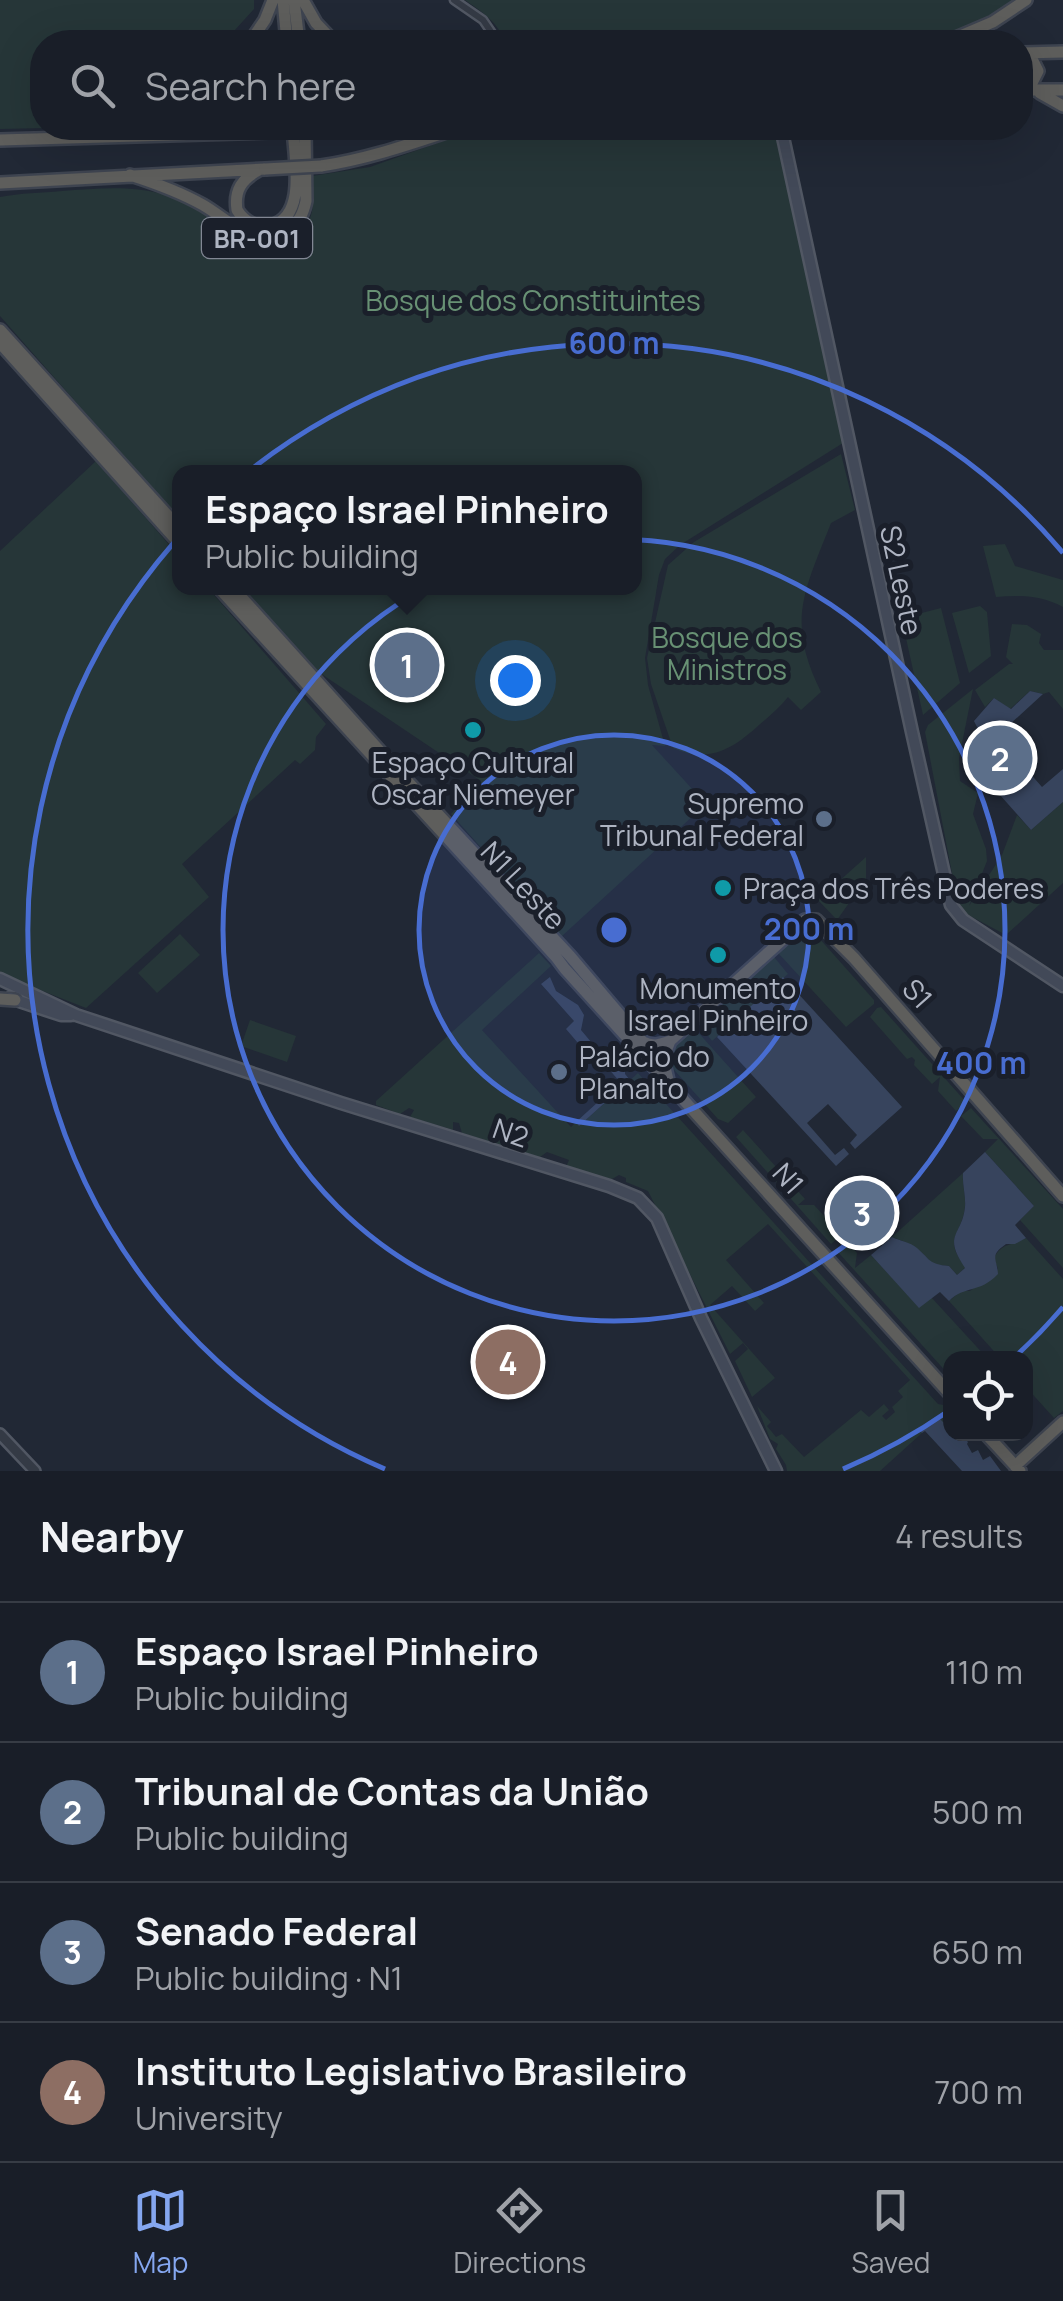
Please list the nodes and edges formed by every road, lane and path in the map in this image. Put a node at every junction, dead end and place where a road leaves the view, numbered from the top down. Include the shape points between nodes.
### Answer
1 (273, 0) edge
2 (283, 0) edge
3 (294, 0) edge
4 (304, 0) edge
5 (454, 0) edge
6 (1026, 0) edge
7 (258, 30) edge
8 (286, 30) edge
9 (298, 30) edge
10 (322, 30) edge
11 (489, 30) edge
12 (975, 30) edge
13 (1063, 52) edge
14 (1033, 53) edge
15 (1033, 89) edge
16 (1063, 90) edge
17 (1033, 93) edge
18 (1063, 106) edge
19 (30, 139) edge
20 (0, 140) edge
21 (294, 140) edge
22 (305, 140) edge
23 (424, 140) edge
24 (784, 140) edge
25 (264, 169) junction
26 (130, 175) junction
27 (3, 184) edge
28 (1, 335) edge
29 (172, 520) edge
30 (172, 535) edge
31 (224, 595) edge
32 (239, 595) edge
33 (0, 979) edge
34 (1063, 986) edge
35 (0, 997) edge
36 (15, 1000) joint
37 (76, 1015) junction
38 (670, 1041) junction
39 (670, 1084) junction
40 (1063, 1196) edge
41 (943, 1386) edge
42 (1063, 1422) edge
43 (0, 1434) edge
44 (993, 1441) edge
45 (1018, 1468) edge
46 (35, 1471) edge
47 (776, 1471) edge

1 - 7 highway
2 - 8 highway
3 - 9 highway
4 - 10 highway
5 - 11 street
6 - 12 highway
13 - 14 highway
15 - 16 highway
17 - 18 highway
19 - 20 highway
21 - 25 highway, BR-001 via 293,207 283,221 262,227 241,216 236,200 243,182
22 - 26 highway, BR-001 via 304,212 298,223 266,239 242,232 178,192
23 - 25 highway, bridge via 354,161
24 - 34 main road, S2 Leste via 952,904 963,920
25 - 26 highway
26 - 27 highway
28 - 29 highway
28 - 30 highway
31 - 39 highway, N1 Leste
32 - 38 highway, N1 Leste via 643,1042
33 - 37 main road, N2
35 - 36 highway
36 - 37 main road, N2
37 - 47 main road, N2 via 638,1198 656,1218
38 - 39 highway via 663,1059
38 - 40 highway, S1 via 810,919 854,958
39 - 41 highway, N1
42 - 45 highway
43 - 46 street
44 - 45 highway

